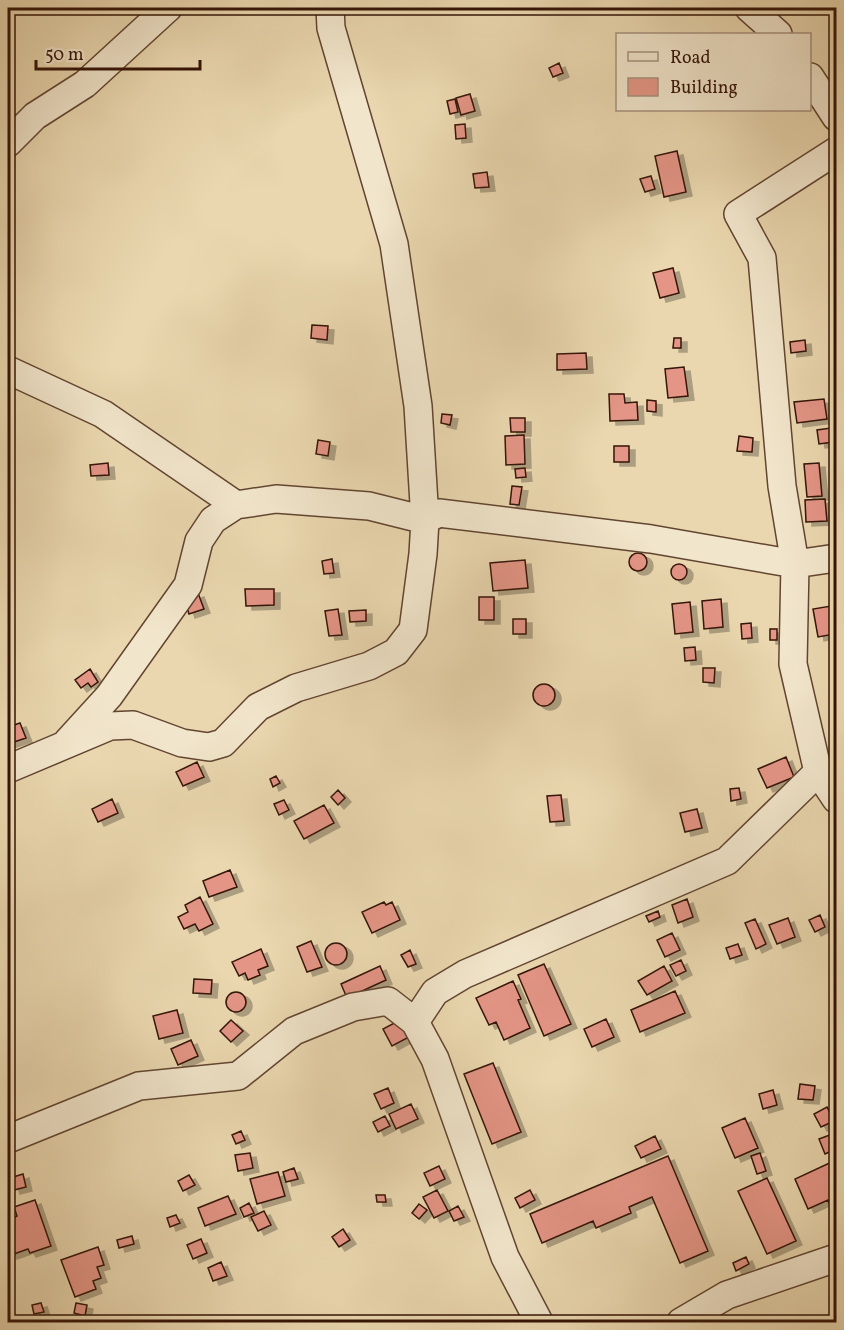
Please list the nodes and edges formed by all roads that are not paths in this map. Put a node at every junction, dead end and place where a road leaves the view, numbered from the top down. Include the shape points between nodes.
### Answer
1 (168, 8) edge
2 (330, 8) edge
3 (749, 8) edge
4 (777, 33) edge
5 (811, 78) edge
6 (837, 117) edge
7 (8, 143) edge
8 (837, 151) edge
9 (8, 370) edge
10 (236, 505) junction
11 (425, 520) junction
12 (837, 558) edge
13 (795, 564) junction
14 (68, 742) junction
15 (8, 769) edge
16 (818, 772) junction
17 (837, 799) edge
18 (416, 1022) junction
19 (8, 1139) edge
20 (837, 1258) edge
21 (539, 1323) edge
22 (681, 1323) edge

1 - 7 street via 85,84 35,116
2 - 11 street via 331,28 394,244 418,406
3 - 4 street
5 - 6 street
8 - 13 street via 738,214 762,258 783,486
9 - 10 street via 103,414
10 - 11 street via 276,499 369,506
10 - 14 street via 213,520 199,541 188,585 109,696
11 - 13 street via 439,513 651,539
11 - 14 street via 413,630 396,652 369,666 296,688 258,707 223,743 209,747 182,743 133,725 110,726
12 - 13 street
13 - 16 street via 793,664
14 - 15 street
16 - 17 street
16 - 18 street via 727,861 465,974 435,992
18 - 19 street via 388,1001 353,1007 294,1031 238,1076 139,1086
18 - 21 street via 435,1059 505,1257
20 - 22 street via 727,1295

